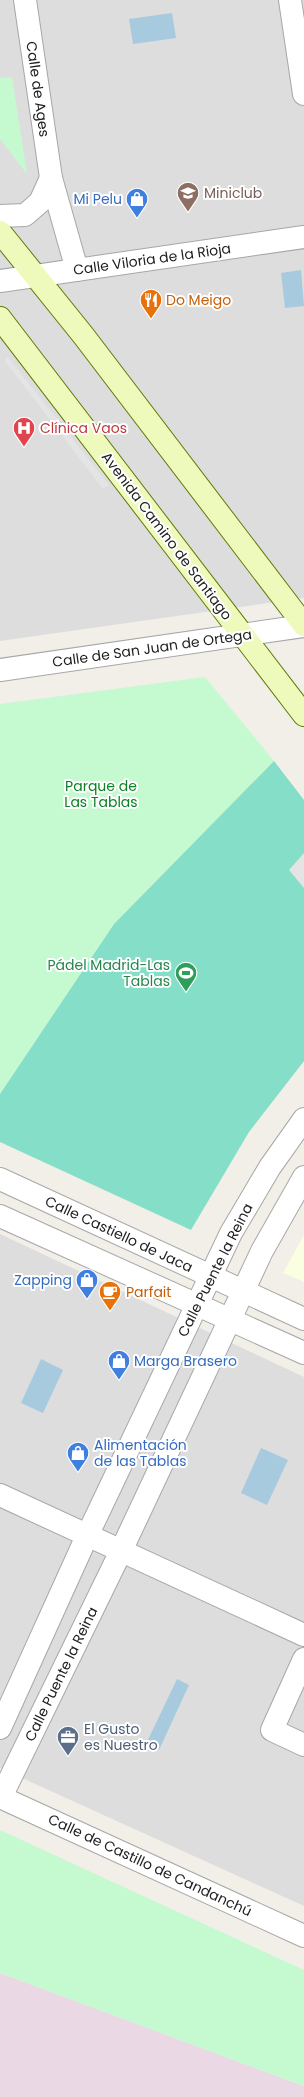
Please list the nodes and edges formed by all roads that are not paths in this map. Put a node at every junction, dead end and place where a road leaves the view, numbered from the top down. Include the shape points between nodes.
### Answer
1 (25, 0) edge
2 (290, 0) edge
3 (304, 94) edge
4 (51, 178) junction
5 (0, 216) edge
6 (0, 232) edge
7 (304, 237) edge
8 (76, 270) junction
9 (34, 276) junction
10 (0, 281) edge
11 (0, 318) edge
12 (304, 625) edge
13 (243, 635) junction
14 (0, 670) edge
15 (304, 715) edge
16 (304, 1118) edge
17 (304, 1177) edge
18 (0, 1179) edge
19 (0, 1216) edge
20 (210, 1276) junction
21 (243, 1291) junction
22 (196, 1305) junction
23 (304, 1319) edge
24 (228, 1320) junction
25 (304, 1353) edge
26 (0, 1495) edge
27 (87, 1536) junction
28 (121, 1551) junction
29 (304, 1635) edge
30 (304, 1659) edge
31 (0, 1728) edge
32 (304, 1745) edge
33 (1, 1797) edge
34 (302, 1932) edge

1 - 4 street, Calle de Ages
2 - 3 street
4 - 5 street via 40,202 25,215
4 - 8 street, Calle de Ages
6 - 9 street
7 - 8 street, Calle Viloria de la Rioja
8 - 9 street, Calle Viloria de la Rioja
9 - 10 street, Calle Viloria de la Rioja
9 - 12 street via 83,335
11 - 13 street, Avenida Camino de Santiago
12 - 13 street, Calle de San Juan de Ortega
13 - 14 street, Calle de San Juan de Ortega
13 - 15 street, Avenida Camino de Santiago
16 - 20 street, Calle Puente la Reina via 270,1167 231,1233
17 - 21 street, Calle Puente la Reina via 262,1251
18 - 20 street, Calle Castiello de Jaca
19 - 22 street
20 - 21 street, Calle Castiello de Jaca
20 - 22 street, Calle Puente la Reina
21 - 23 street, Calle Castiello de Jaca
21 - 24 street, Calle Puente la Reina
22 - 24 street
22 - 27 street, Calle Puente la Reina
24 - 25 street
24 - 28 street, Calle Puente la Reina
26 - 27 street
27 - 28 street
27 - 31 street, Calle Puente la Reina
28 - 29 street
28 - 33 street, Calle Puente la Reina
30 - 32 street via 272,1730
33 - 34 street, Calle de Castillo de Candanchú

